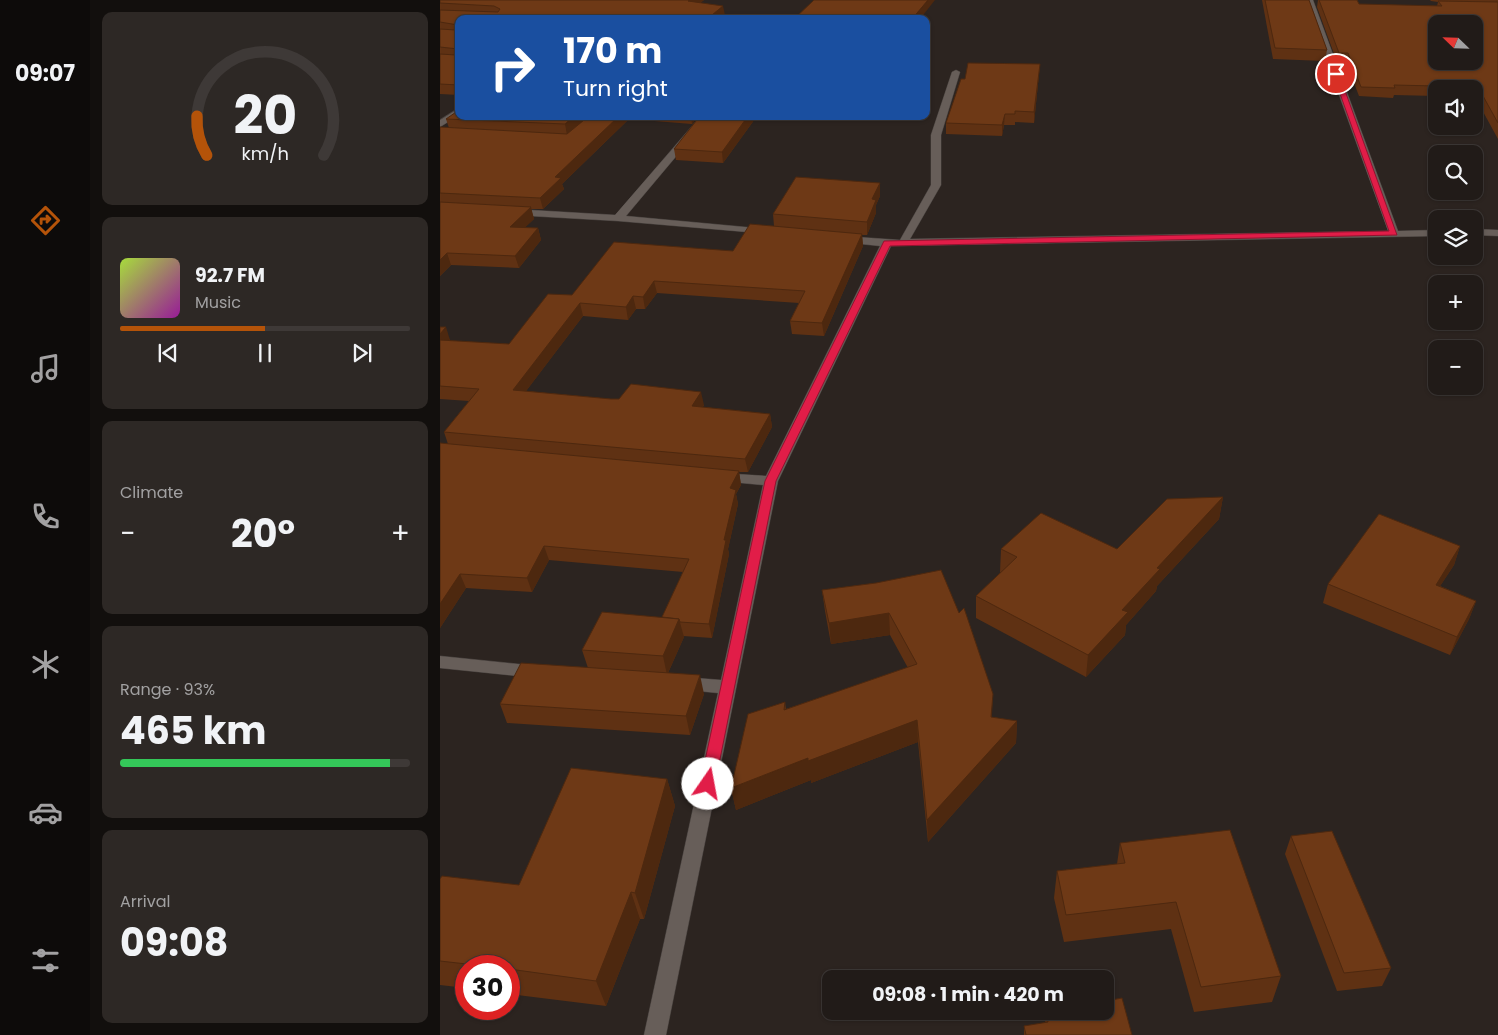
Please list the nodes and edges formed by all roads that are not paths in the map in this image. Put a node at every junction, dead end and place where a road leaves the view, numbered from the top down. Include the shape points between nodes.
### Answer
1 (1313, 2) edge
2 (956, 72) dead end
3 (455, 114) edge
4 (703, 120) edge
5 (440, 124) edge
6 (499, 212) edge
7 (618, 218) junction
8 (1483, 232) edge
9 (781, 233) edge
10 (1428, 233) edge
11 (1498, 233) edge
12 (1394, 234) junction
13 (830, 238) edge
14 (895, 243) junction
15 (703, 475) edge
16 (771, 481) junction
17 (440, 662) edge
18 (557, 674) edge
19 (662, 683) edge
20 (728, 687) junction
21 (655, 1035) edge

1 - 12 street
2 - 14 street via 936,135 936,185
3 - 5 street
4 - 7 street
6 - 7 street
7 - 9 street
8 - 11 street
10 - 12 street
12 - 14 street
13 - 14 street
14 - 16 street
15 - 16 street
16 - 20 street
17 - 18 street
19 - 20 street
20 - 21 street

